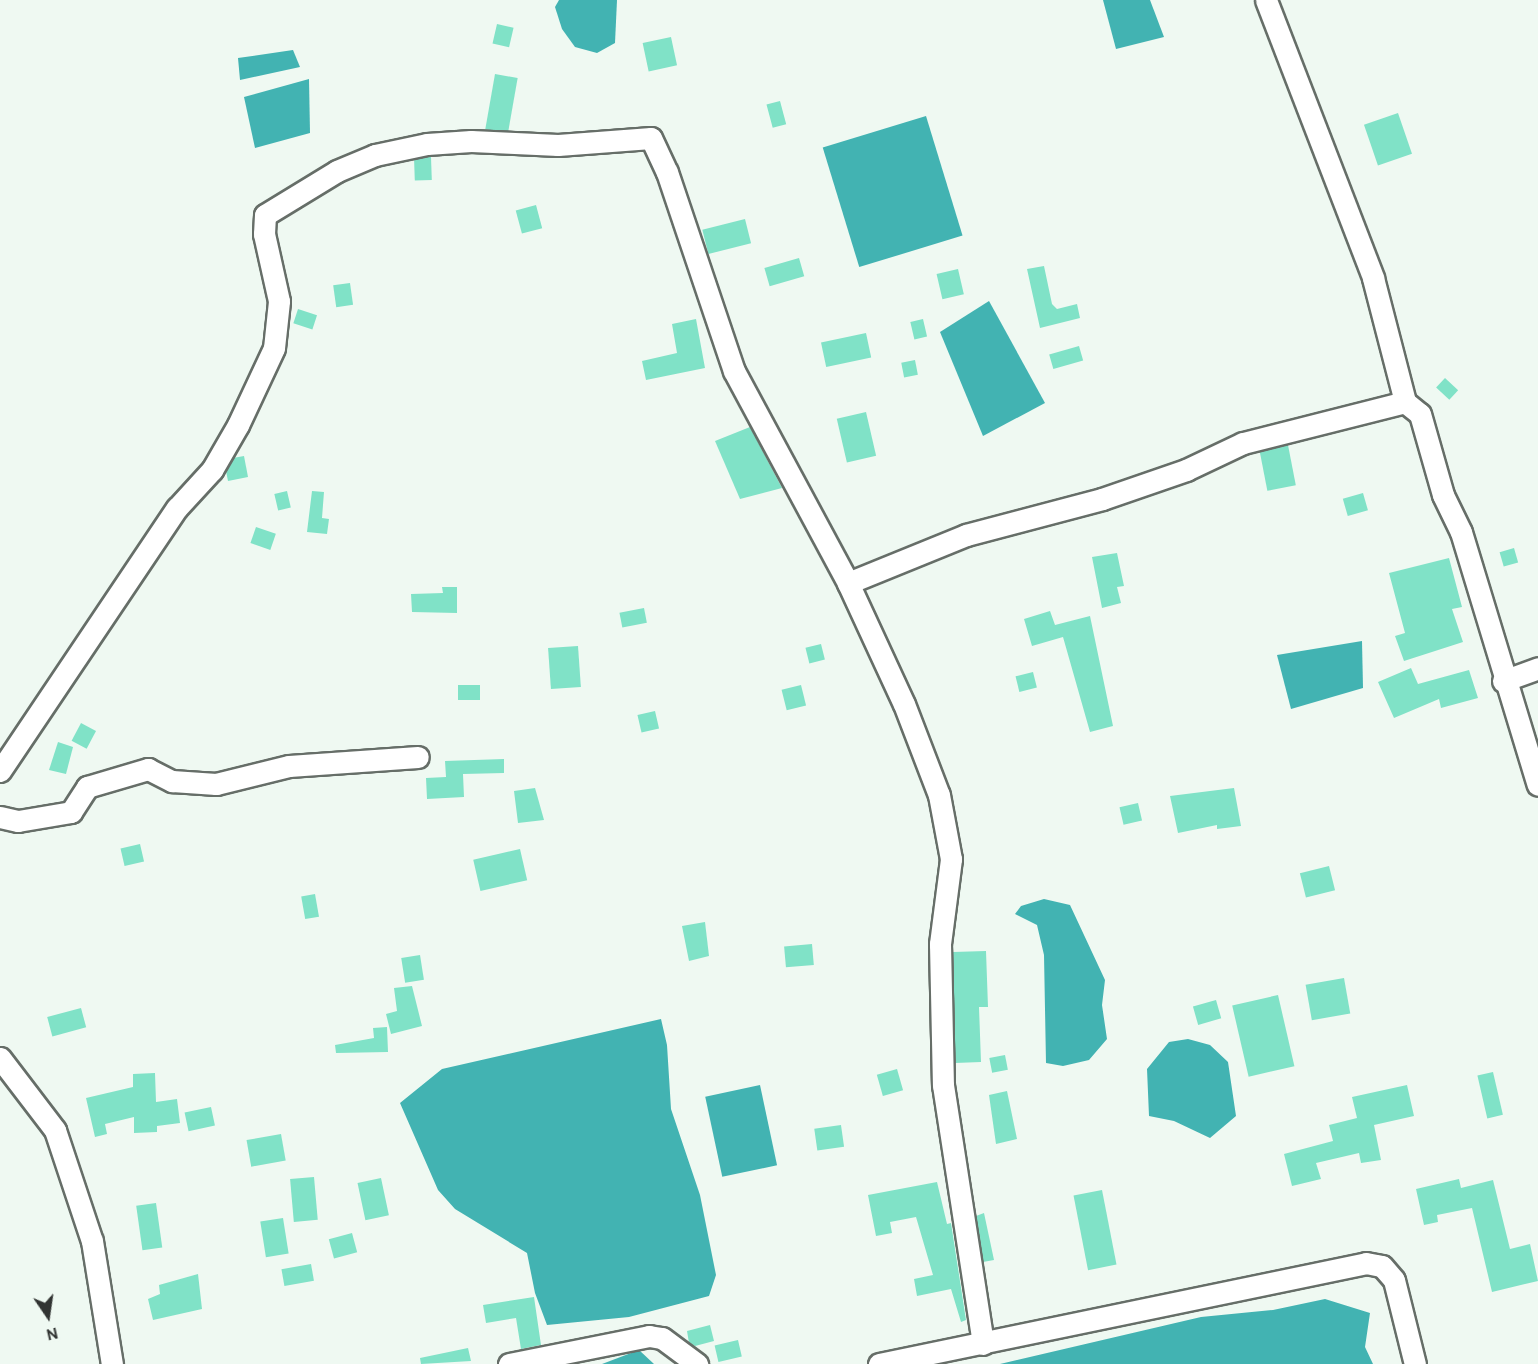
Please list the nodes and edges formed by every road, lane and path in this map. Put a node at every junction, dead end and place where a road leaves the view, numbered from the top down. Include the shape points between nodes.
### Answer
1 (1266, 0) edge
2 (1405, 402) junction
3 (848, 583) junction
4 (1538, 668) edge
5 (1503, 681) junction
6 (418, 756) dead end
7 (0, 771) edge
8 (1538, 785) edge
9 (0, 817) edge
10 (0, 1058) edge
11 (983, 1344) junction
12 (112, 1364) edge
13 (509, 1364) edge
14 (697, 1364) edge
15 (879, 1364) edge
16 (1415, 1364) edge

1 - 2 street via 1373,278
2 - 3 street via 1243,443 1186,470 1102,500 966,535
2 - 5 street via 1420,414 1443,495 1461,532
3 - 7 street via 734,371 667,172 651,138 558,145 471,141 427,144 375,155 337,171 265,215 264,234 279,302 274,348 238,425 212,470 177,508
3 - 11 street via 904,704 939,795 948,835 950,881 940,944 938,993 943,1085
4 - 5 street
5 - 8 street
6 - 9 street via 289,765 216,784 172,781 148,769 87,787 71,812 18,821
10 - 12 street via 55,1131 92,1241
11 - 15 street
11 - 16 street via 1287,1277 1372,1263 1387,1270 1397,1286
13 - 14 street via 650,1336 662,1338

